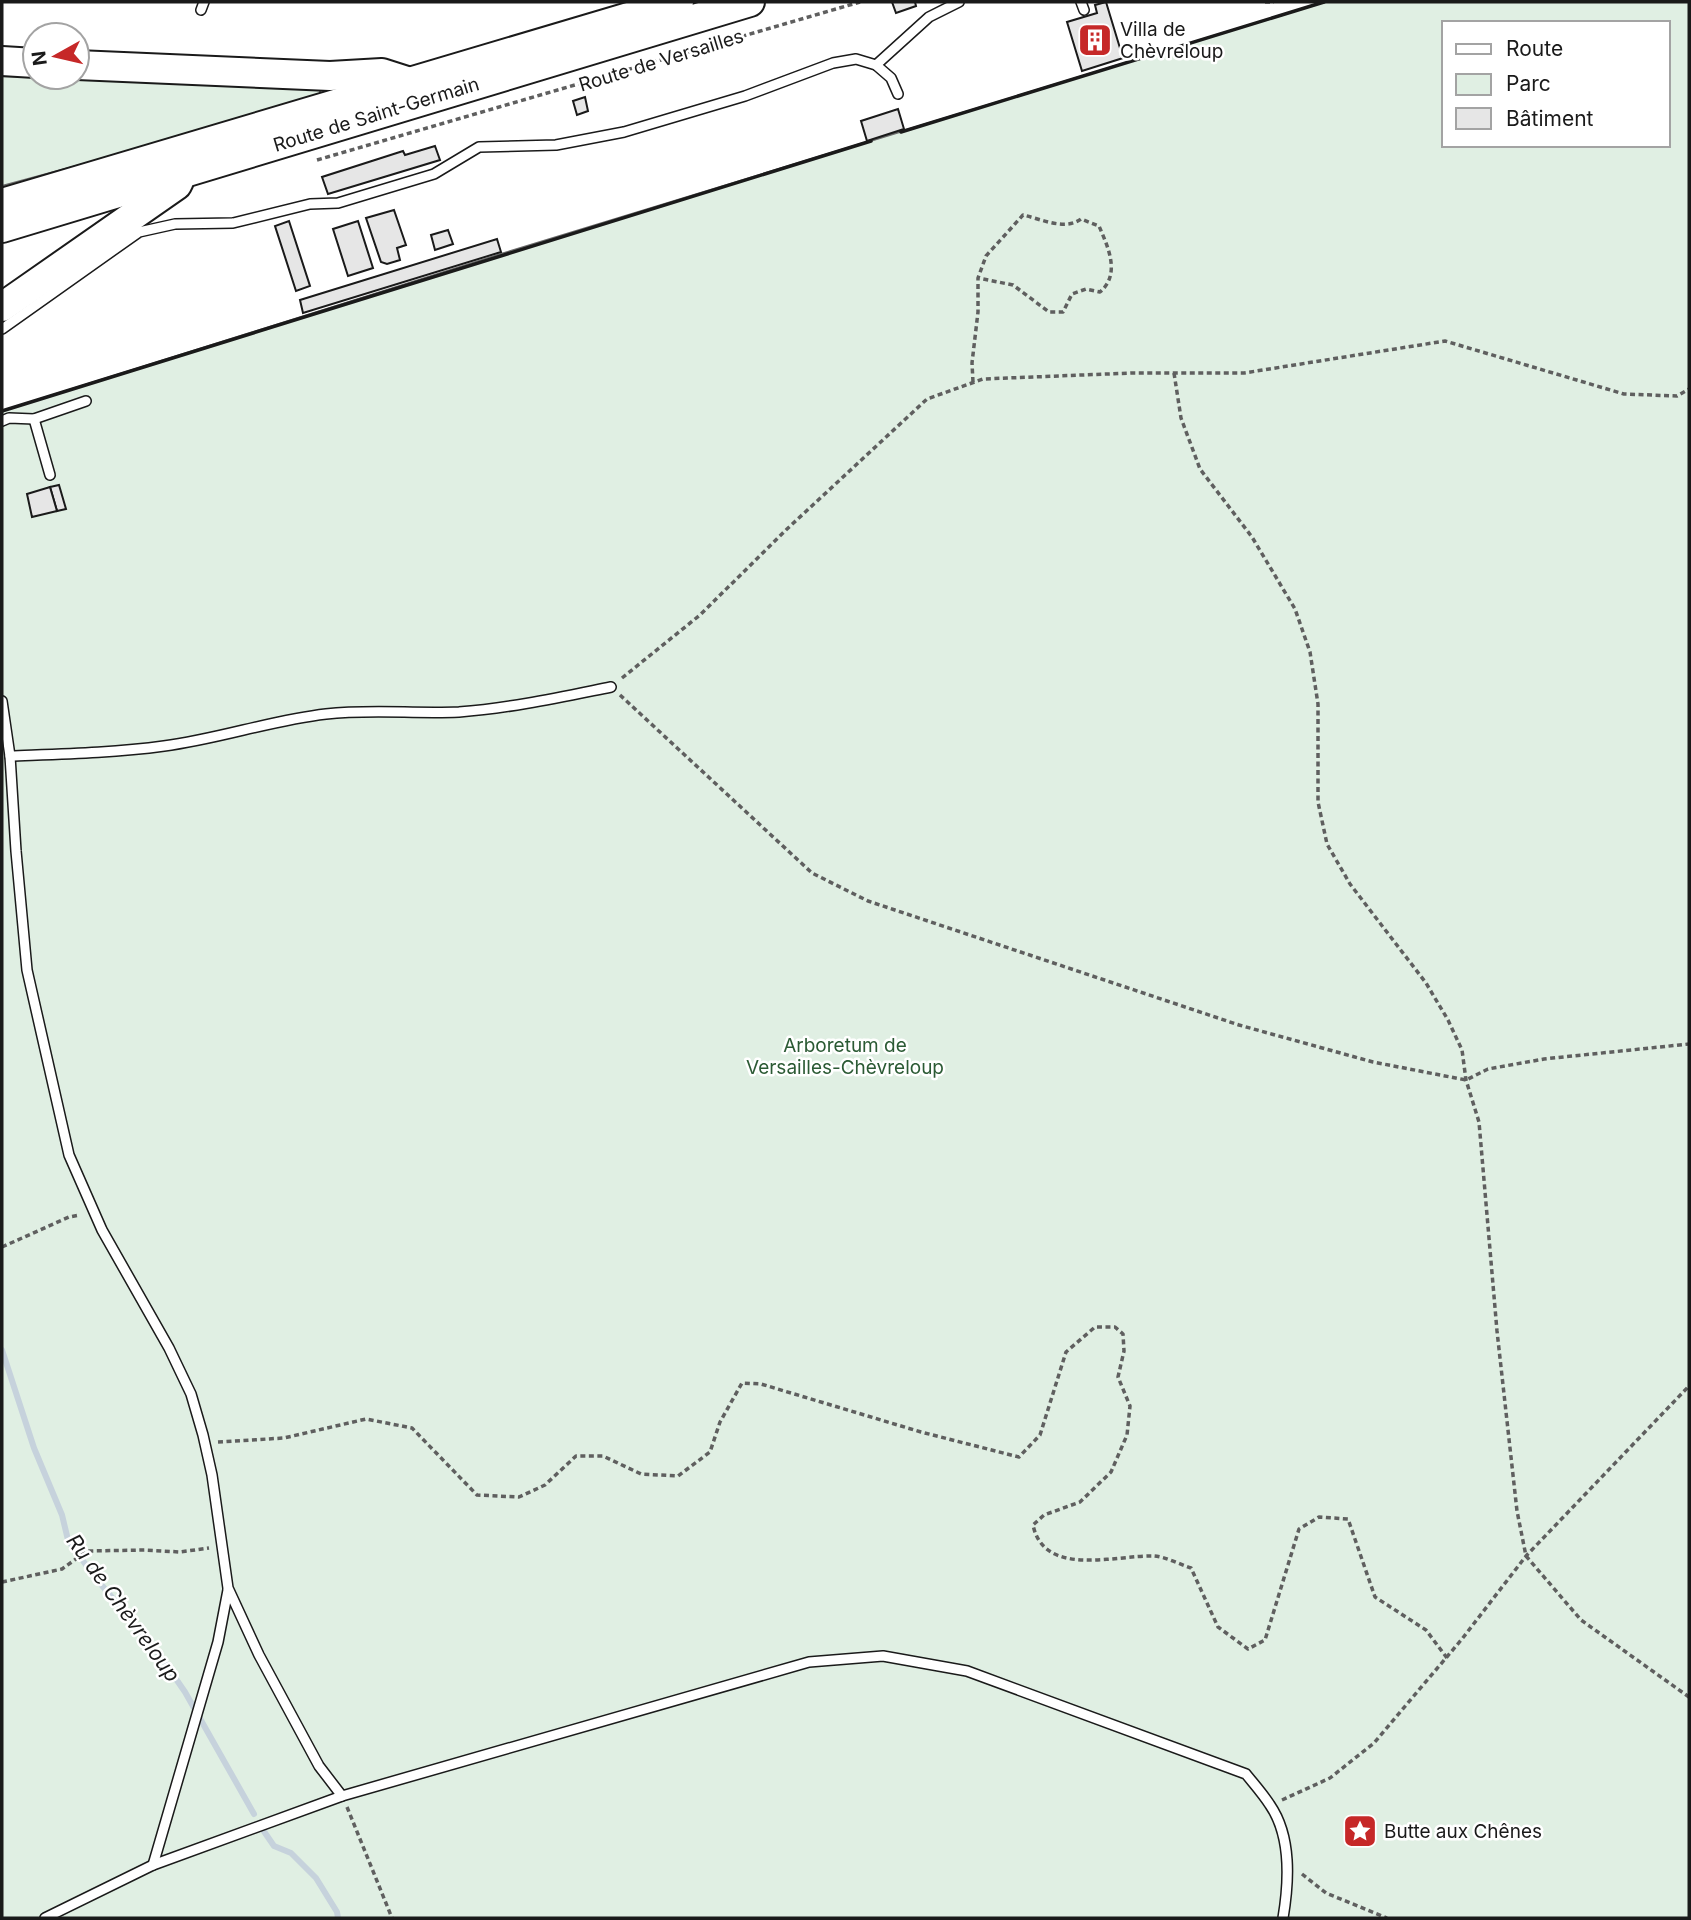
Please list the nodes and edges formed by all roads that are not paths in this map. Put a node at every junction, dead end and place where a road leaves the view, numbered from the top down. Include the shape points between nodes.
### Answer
1 (679, 2) edge
2 (750, 2) edge
3 (959, 2) edge
4 (2, 61) edge
5 (21, 62) edge
6 (876, 65) junction
7 (91, 66) edge
8 (410, 82) junction
9 (898, 94) dead end
10 (183, 172) junction
11 (2, 203) edge
12 (2, 228) edge
13 (74, 266) junction
14 (2, 307) edge
15 (2, 329) edge
16 (86, 401) dead end
17 (34, 419) junction
18 (2, 421) edge
19 (50, 475) dead end
20 (611, 687) road end
21 (2, 701) edge
22 (10, 756) junction
23 (228, 1588) junction
24 (342, 1796) junction
25 (153, 1865) junction
26 (45, 1918) edge
27 (1283, 1918) edge

1 - 8 main road, Route de Saint-Germain
2 - 10 main road, Route de Saint-Germain
3 - 6 lane via 929,17
4 - 5 main road
6 - 9 lane via 891,78
6 - 13 lane via 856,59 833,63 745,96 624,132 556,145 479,147 434,174 338,203 310,204 233,223 175,224 139,232
7 - 8 main road via 330,76 382,73
8 - 11 main road, Route de Saint-Germain
10 - 12 main road, Route de Saint-Germain
10 - 13 main road via 177,185
13 - 14 main road
13 - 15 lane
16 - 17 lane
17 - 18 lane
17 - 19 lane
20 - 22 lane via 458,712 328,713 165,746
21 - 22 lane
22 - 23 lane via 27,971 59,1117 93,1212 191,1394 205,1443
23 - 24 lane via 313,1755
23 - 25 lane via 218,1642
24 - 25 lane
24 - 27 lane via 809,1662 883,1656 967,1671 1245,1774 1271,1805 1282,1829 1289,1884
25 - 26 lane

